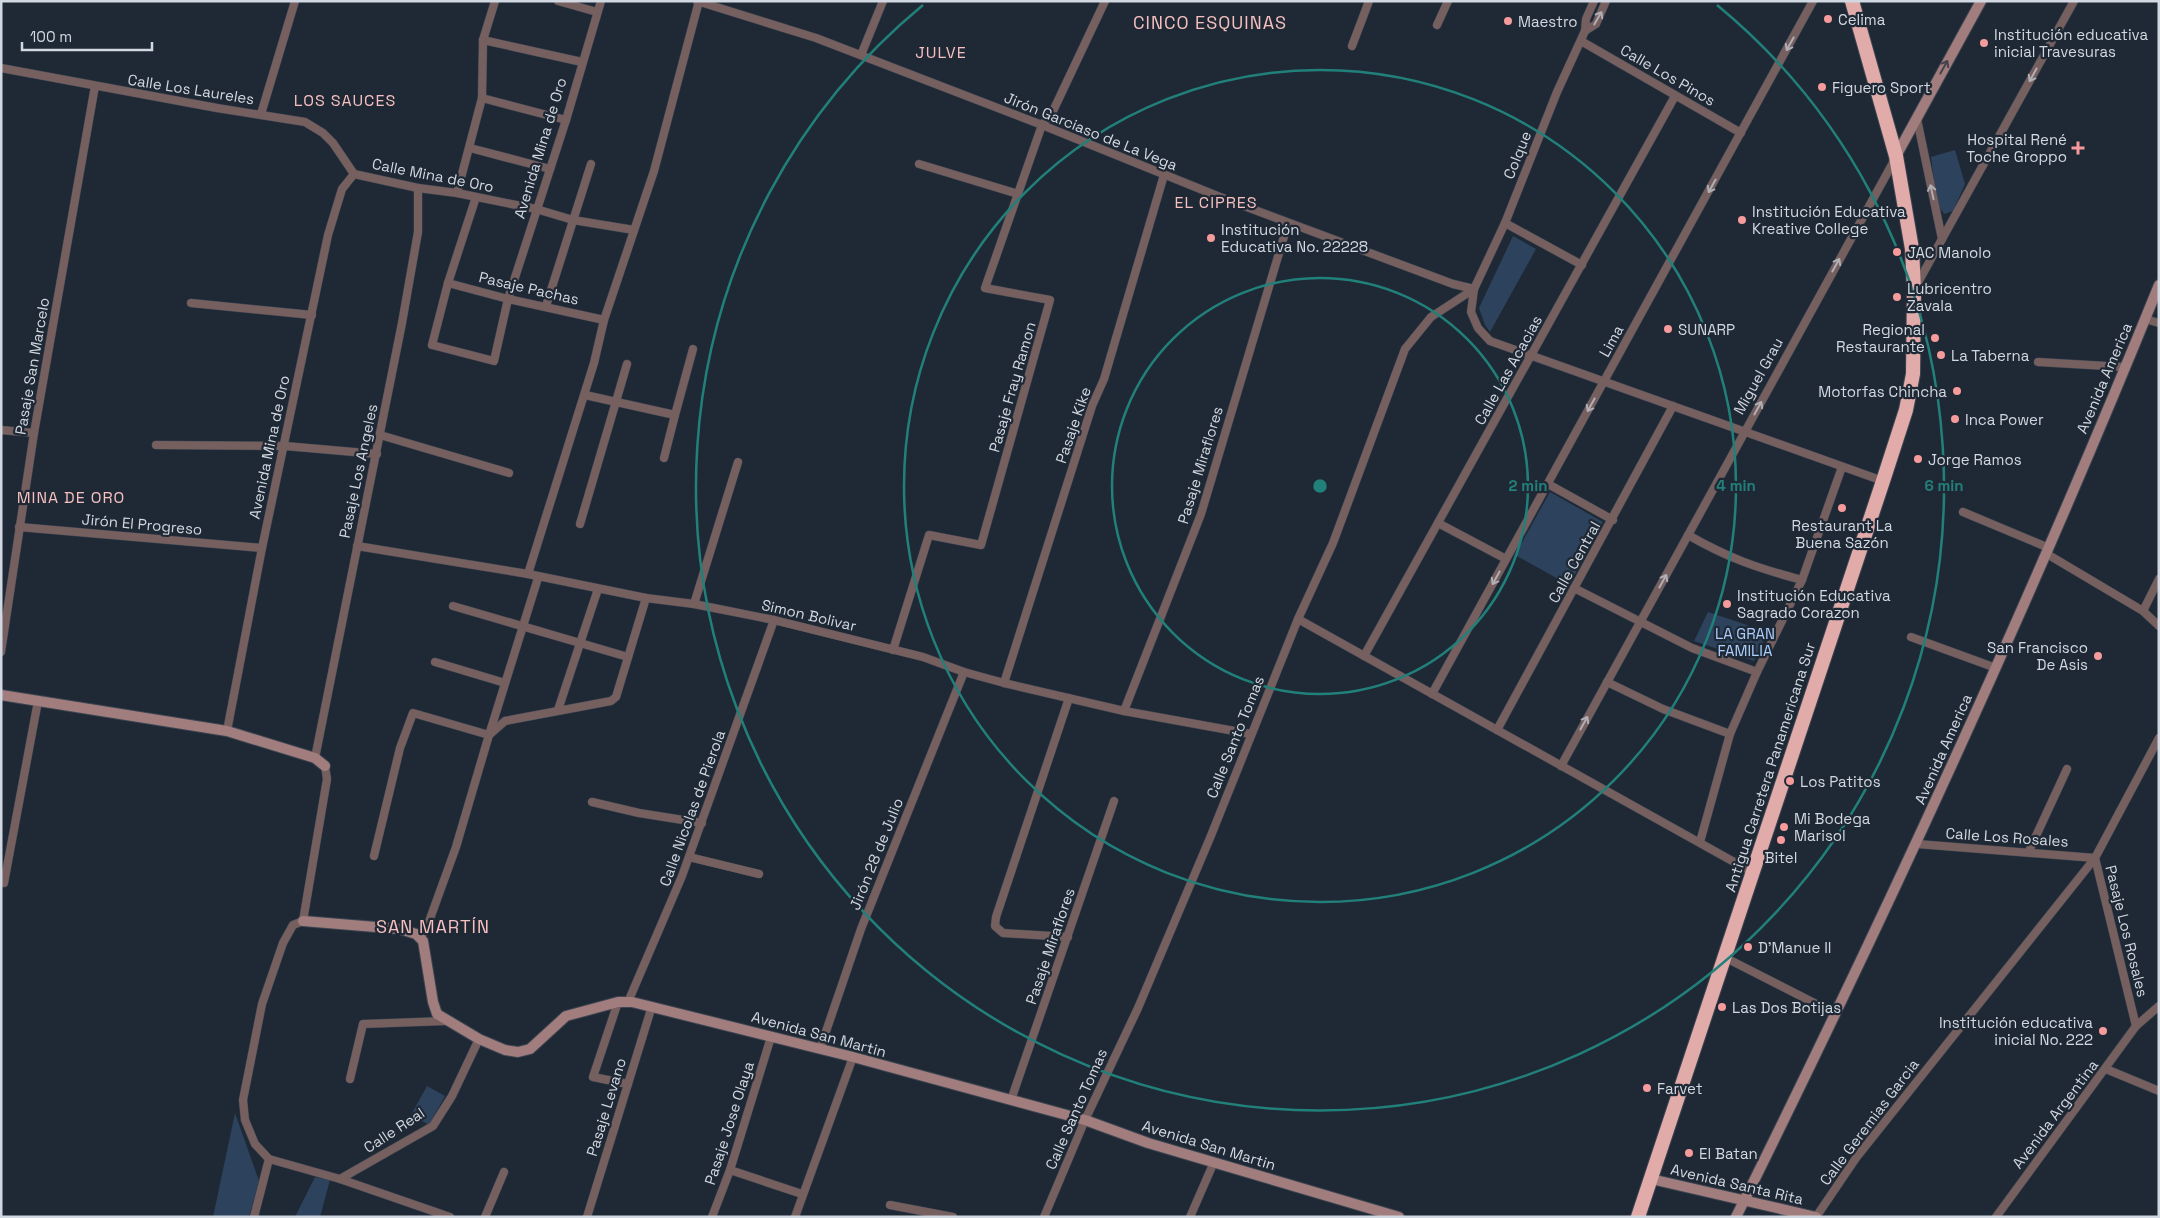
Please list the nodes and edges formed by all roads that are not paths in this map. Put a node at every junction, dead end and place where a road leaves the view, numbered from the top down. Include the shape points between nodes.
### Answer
1 (295, 1) edge
2 (495, 1) edge
3 (558, 1) edge
4 (601, 1) edge
5 (699, 1) edge
6 (883, 1) edge
7 (1105, 1) edge
8 (1369, 1) edge
9 (1448, 1) edge
10 (1594, 1) edge
11 (1606, 1) edge
12 (1813, 1) edge
13 (1852, 1) edge
14 (1981, 1) edge
15 (2074, 1) edge
16 (597, 12) junction
17 (1438, 25) dead end
18 (1585, 31) junction
19 (483, 40) junction
20 (1580, 41) junction
21 (1352, 46) dead end
22 (861, 55) junction
23 (582, 62) junction
24 (1, 68) edge
25 (95, 86) junction
26 (1675, 96) junction
27 (482, 98) junction
28 (260, 114) junction
29 (1917, 119) junction
30 (566, 120) junction
31 (1042, 125) junction
32 (1741, 133) junction
33 (470, 148) junction
34 (1896, 156) junction
35 (591, 164) dead end
36 (919, 164) dead end
37 (550, 169) junction
38 (354, 174) junction
39 (1164, 175) junction
40 (418, 188) junction
41 (457, 193) junction
42 (1018, 194) junction
43 (476, 197) junction
44 (536, 209) junction
45 (1937, 215) junction
46 (1954, 217) junction
47 (573, 220) junction
48 (1288, 223) junction
49 (1504, 223) junction
50 (634, 230) junction
51 (1942, 240) junction
52 (1582, 265) junction
53 (448, 282) junction
54 (2159, 285) edge
55 (1474, 289) junction
56 (1914, 289) junction
57 (508, 300) junction
58 (191, 303) dead end
59 (546, 306) junction
60 (312, 315) junction
61 (2145, 319) junction
62 (604, 320) junction
63 (2159, 323) edge
64 (693, 349) dead end
65 (1532, 356) junction
66 (2038, 362) dead end
67 (627, 364) dead end
68 (2124, 367) junction
69 (1604, 382) junction
70 (585, 395) junction
71 (616, 402) junction
72 (1673, 406) junction
73 (675, 415) junction
74 (1, 430) edge
75 (1744, 432) junction
76 (34, 433) junction
77 (380, 435) junction
78 (156, 445) dead end
79 (285, 446) junction
80 (376, 454) junction
81 (664, 458) dead end
82 (738, 462) dead end
83 (1842, 467) junction
84 (509, 473) dead end
85 (1882, 481) junction
86 (1548, 484) junction
87 (1963, 512) dead end
88 (1613, 520) junction
89 (1438, 523) junction
90 (580, 524) dead end
91 (19, 527) junction
92 (1688, 535) junction
93 (357, 546) junction
94 (262, 548) junction
95 (2048, 551) junction
96 (1506, 559) junction
97 (528, 574) junction
98 (538, 578) junction
99 (2159, 579) edge
100 (1802, 580) junction
101 (1, 588) edge
102 (1574, 588) junction
103 (11, 589) junction
104 (598, 589) junction
105 (646, 598) junction
106 (694, 604) junction
107 (453, 606) dead end
108 (2142, 611) junction
109 (1298, 619) junction
110 (774, 620) junction
111 (1640, 622) junction
112 (2159, 626) edge
113 (522, 628) junction
114 (1910, 637) dead end
115 (581, 643) junction
116 (893, 650) junction
117 (1, 652) edge
118 (1364, 656) junction
119 (628, 657) junction
120 (435, 662) dead end
121 (1996, 668) junction
122 (964, 672) junction
123 (1757, 672) junction
124 (1607, 682) junction
125 (505, 683) junction
126 (1004, 683) junction
127 (1432, 694) junction
128 (1, 695) edge
129 (1069, 698) junction
130 (38, 701) junction
131 (558, 710) junction
132 (1124, 711) junction
133 (1497, 730) junction
134 (227, 731) junction
135 (1251, 734) junction
136 (1730, 734) junction
137 (489, 735) junction
138 (2159, 738) edge
139 (315, 758) junction
140 (325, 766) joint
141 (1561, 766) junction
142 (2067, 769) dead end
143 (1114, 801) dead end
144 (592, 802) dead end
145 (702, 823) junction
146 (1700, 842) junction
147 (1916, 844) junction
148 (2029, 851) junction
149 (374, 856) dead end
150 (690, 857) junction
151 (2095, 858) junction
152 (1752, 872) junction
153 (759, 874) dead end
154 (4, 883) dead end
155 (303, 921) junction
156 (1068, 937) junction
157 (420, 938) junction
158 (1724, 957) junction
159 (623, 1002) junction
160 (652, 1006) junction
161 (2159, 1006) edge
162 (1834, 1013) junction
163 (446, 1021) junction
164 (2136, 1026) junction
165 (772, 1037) junction
166 (479, 1040) junction
167 (820, 1049) junction
168 (853, 1057) junction
169 (2106, 1069) junction
170 (350, 1079) dead end
171 (628, 1084) junction
172 (2159, 1091) edge
173 (1011, 1100) junction
174 (1084, 1120) junction
175 (269, 1159) junction
176 (1214, 1162) junction
177 (730, 1170) junction
178 (504, 1172) dead end
179 (340, 1179) junction
180 (1651, 1179) junction
181 (802, 1194) junction
182 (1744, 1202) junction
183 (890, 1205) dead end
184 (254, 1217) edge
185 (450, 1217) edge
186 (485, 1217) edge
187 (587, 1217) edge
188 (712, 1217) edge
189 (795, 1217) edge
190 (953, 1217) edge
191 (1044, 1217) edge
192 (1190, 1217) edge
193 (1399, 1217) edge
194 (1638, 1217) edge
195 (1736, 1217) edge
196 (1816, 1217) edge
197 (1996, 1217) edge

1 - 28 street
2 - 19 street
3 - 16 street
4 - 16 street, Avenida Mina de Oro
5 - 22 street, Jirón Garciaso de La Vega
5 - 50 street via 654,171
6 - 22 street
7 - 31 street, Pasaje Fray Ramon via 1053,111
8 - 21 street
9 - 17 street
10 - 18 street, Colque
18 -> 11 street, Colque via 1596,24
12 -> 32 street, Lima
13 - 34 highway, Antigua Carretera Panamericana Sur
29 -> 14 street, Miguel Grau
15 -> 46 street
16 - 23 street, Avenida Mina de Oro
18 - 20 street, Colque
19 - 23 street
19 - 27 street
20 - 26 street, Calle Los Pinos
20 - 49 street, Colque
22 - 31 street, Jirón Garciaso de La Vega
23 - 30 street, Avenida Mina de Oro
24 - 25 street, Calle Los Laureles
25 - 28 street, Calle Los Laureles
25 - 76 street, Pasaje San Marcelo
26 - 32 street, Calle Los Pinos
26 - 52 street, Calle Las Acacias
27 - 30 street
27 - 33 street
28 - 38 street, Calle Los Laureles via 314,126 333,143
29 - 34 street, Miguel Grau
45 -> 29 street
30 - 37 street, Avenida Mina de Oro
31 - 39 street, Jirón Garciaso de La Vega
31 - 42 street, Pasaje Fray Ramon
32 -> 69 street, Lima
33 - 37 street
33 - 41 street
34 - 56 highway, Antigua Carretera Panamericana Sur via 1912,248
75 -> 34 street, Miguel Grau
35 - 47 street
36 - 42 street
37 - 44 street, Avenida Mina de Oro
38 - 40 street, Calle Mina de Oro
38 - 60 street, Avenida Mina de Oro via 342,189 328,235
39 - 48 street, Jirón Garciaso de La Vega
39 - 126 street, Pasaje Kike via 1104,380 1092,406
40 - 41 street, Calle Mina de Oro
40 - 77 street, Pasaje Los Angeles via 418,232
41 - 43 street, Calle Mina de Oro
42 - 116 street, Pasaje Fray Ramon via 985,288 1050,300 981,545 930,535
43 - 44 street, Calle Mina de Oro
43 - 53 street
44 - 47 street, Calle Mina de Oro
44 - 57 street, Avenida Mina de Oro
45 - 46 street
45 - 51 street
46 - 51 street
47 - 50 street, Calle Mina de Oro
47 - 59 street
48 - 55 street, Jirón Garciaso de La Vega
48 - 132 street, Pasaje Miraflores via 1201,514
49 - 52 street
49 - 55 street, Colque
50 - 62 street
51 - 56 street
52 - 65 street, Calle Las Acacias
53 - 57 street, Pasaje Pachas
53 - 57 street, Avenida Mina de Oro via 432,345 494,361
54 - 61 street, Avenida America
55 - 65 street via 1471,312 1478,328 1490,341
55 - 109 street, Calle Santo Tomas via 1431,316 1405,349 1333,542
56 - 85 highway, Antigua Carretera Panamericana Sur via 1913,374 1906,410
57 - 59 street, Pasaje Pachas
58 - 60 street
59 - 62 street, Pasaje Pachas
60 - 79 street, Avenida Mina de Oro
61 - 63 street
61 - 68 street, Avenida America
62 - 70 street
64 - 73 street
65 - 69 street
65 - 89 street, Calle Las Acacias
66 - 68 street
67 - 71 street
68 - 95 street, Avenida America
69 - 72 street
69 -> 86 street, Lima
70 - 71 street
70 - 97 street
71 - 73 street
71 - 90 street
72 - 75 street
72 - 88 street, Calle Central
73 - 81 street
74 - 76 street
75 - 83 street
75 - 92 street, Miguel Grau
76 - 91 street, Pasaje San Marcelo
77 - 80 street, Pasaje Los Angeles
77 - 84 street
78 - 79 street
79 - 80 street
79 - 94 street, Avenida Mina de Oro
80 - 93 street, Pasaje Los Angeles
82 - 106 street
83 - 85 street
83 - 100 street
85 - 152 highway, Antigua Carretera Panamericana Sur
86 - 88 street
86 - 96 street, Lima
87 - 95 street
88 - 102 street, Calle Central
89 - 96 street
89 - 118 street, Calle Las Acacias
91 - 94 street, Jirón El Progreso
91 - 103 street, Pasaje San Marcelo
92 - 100 street via 1723,555
111 -> 92 street, Miguel Grau
93 - 97 street, Simon Bolivar
93 - 139 street, Pasaje Los Angeles
94 - 134 street, Avenida Mina de Oro
95 - 108 street
95 - 121 street, Avenida America
96 -> 127 street, Lima
97 - 98 street, Simon Bolivar
98 - 104 street, Simon Bolivar
98 - 113 street
99 - 108 street
100 - 123 street
101 - 103 street
102 - 111 street
102 - 133 street, Calle Central
103 - 117 street, Pasaje San Marcelo
104 - 105 street, Simon Bolivar
104 - 115 street
105 - 106 street, Simon Bolivar
105 - 119 street
106 - 110 street, Simon Bolivar
107 - 113 street
108 - 112 street
109 - 118 street
109 - 135 street, Calle Santo Tomas
110 - 116 street, Simon Bolivar
110 - 145 street, Calle Nicolas de Pierola
111 - 123 street via 1692,648
111 - 124 street, Miguel Grau
113 - 115 street
113 - 125 street
114 - 121 street
115 - 119 street
115 - 131 street
116 - 122 street, Simon Bolivar
118 - 127 street
119 - 131 street via 612,701
120 - 125 street
121 - 147 street, Avenida America
122 - 126 street, Simon Bolivar
122 - 167 street, Jirón 28 de Julio via 861,929
123 - 136 street
124 - 136 street via 1663,709
141 -> 124 street, Miguel Grau
125 - 137 street
126 - 129 street, Simon Bolivar
127 - 133 street
128 - 130 street
129 - 132 street, Simon Bolivar
129 - 156 street via 995,926 1003,933
130 - 134 street
130 - 154 street
131 - 137 street via 506,721
132 - 135 street, Simon Bolivar
133 - 141 street
134 - 139 street
135 - 174 street, Calle Santo Tomas via 1138,1008
136 - 146 street
137 - 149 street via 413,713 400,748
137 - 157 street via 456,847
138 - 151 street, Pasaje Los Rosales
139 - 140 street
140 - 155 street via 327,779
141 - 146 street
142 - 148 street
143 - 156 street, Pasaje Miraflores
144 - 145 street
145 - 150 street, Calle Nicolas de Pierola
146 - 152 street
147 - 148 street, Calle Los Rosales
147 - 162 street, Avenida America
148 - 151 street, Calle Los Rosales
150 - 153 street
150 - 159 street, Calle Nicolas de Pierola
151 - 164 street, Pasaje Los Rosales
151 - 196 street, Calle Geremias Garcia via 1856,1158
152 - 158 highway, Antigua Carretera Panamericana Sur
155 - 157 street via 400,929
155 - 175 street via 293,925 286,937 268,986 243,1100 244,1120 255,1144
156 - 173 street, Pasaje Miraflores
157 - 163 street, Avenida San Martin via 433,1002 437,1014
158 - 162 street
158 - 180 highway, Antigua Carretera Panamericana Sur
159 - 160 street, Avenida San Martin
159 - 166 street, Avenida San Martin via 566,1016 535,1044 518,1052
159 - 171 street, Calle Nicolas de Pierola via 593,1077
160 - 165 street, Avenida San Martin
160 - 171 street, Pasaje Levano
161 - 164 street, Avenida Argentina
162 - 182 street, Avenida America
163 - 166 street, Avenida San Martin
163 - 170 street via 363,1024
164 - 169 street, Avenida Argentina
165 - 167 street, Avenida San Martin
165 - 177 street, Pasaje Jose Olaya
166 - 179 street, Calle Real via 452,1096 433,1126
167 - 168 street, Avenida San Martin
168 - 173 street, Avenida San Martin
168 - 181 street
169 - 172 street
169 - 197 street, Avenida Argentina
171 - 187 street, Pasaje Levano
173 - 174 street, Avenida San Martin
174 - 176 street, Avenida San Martin
174 - 191 street, Calle Santo Tomas
175 - 179 street
175 - 184 street
176 - 192 street
176 - 193 street, Avenida San Martin
177 - 181 street
177 - 188 street, Pasaje Jose Olaya
178 - 186 street
179 - 185 street
180 - 182 street, Avenida Santa Rita
180 - 194 highway, Antigua Carretera Panamericana Sur
181 - 189 street
182 - 195 street, Avenida America
182 - 196 street, Avenida Santa Rita
183 - 190 street

